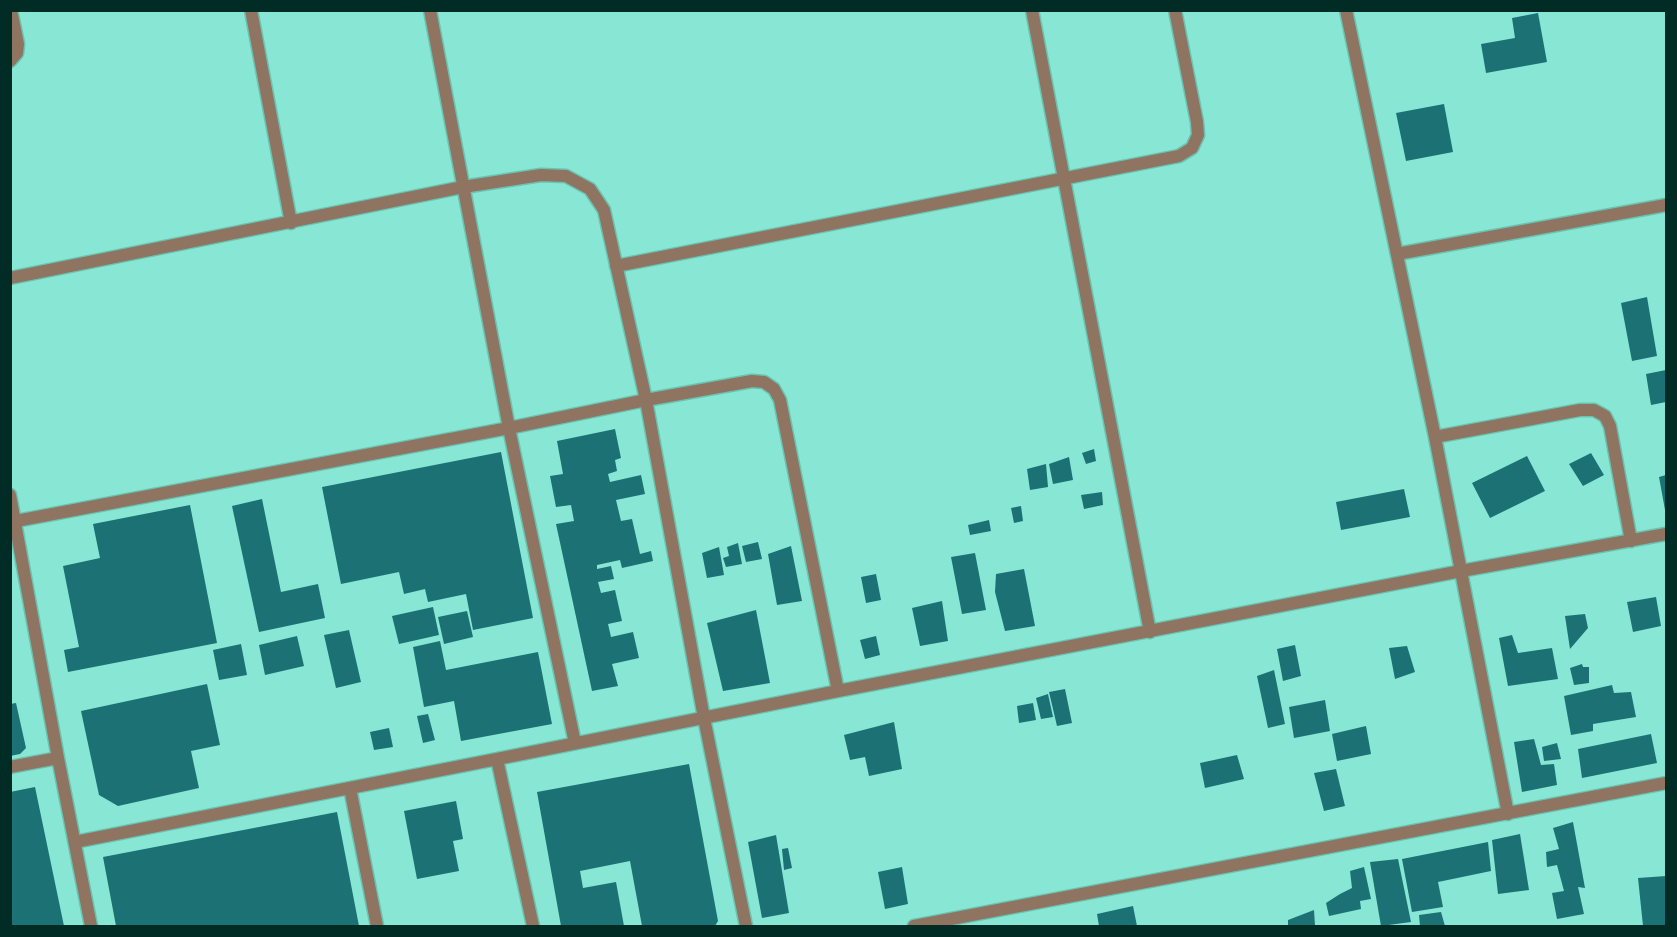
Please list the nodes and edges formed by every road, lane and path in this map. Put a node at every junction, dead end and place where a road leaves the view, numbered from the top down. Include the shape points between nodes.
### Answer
1 (11, 10) edge
2 (251, 10) edge
3 (430, 10) edge
4 (1032, 10) edge
5 (1175, 10) edge
6 (1346, 10) edge
7 (10, 61) edge
8 (1064, 177) junction
9 (463, 187) junction
10 (1666, 205) edge
11 (291, 223) junction
12 (1397, 254) junction
13 (616, 266) junction
14 (10, 278) edge
15 (646, 400) junction
16 (509, 428) junction
17 (1435, 437) junction
18 (10, 495) edge
19 (16, 521) junction
20 (1666, 534) edge
21 (1631, 541) junction
22 (1461, 571) junction
23 (1150, 632) junction
24 (838, 691) junction
25 (704, 718) junction
26 (575, 743) junction
27 (58, 758) junction
28 (497, 759) junction
29 (10, 767) edge
30 (1666, 783) edge
31 (350, 788) junction
32 (1508, 814) junction
33 (75, 842) junction
34 (91, 927) edge
35 (377, 927) edge
36 (533, 927) edge
37 (746, 927) edge
38 (914, 927) edge

1 - 7 street via 18,44
2 - 11 street
3 - 9 street
4 - 8 street
5 - 8 street via 1197,122 1198,135 1192,147 1179,156
6 - 12 street
8 - 13 street
8 - 23 street
9 - 11 street
9 - 13 street via 541,175 566,176 590,189 604,210
9 - 16 street
10 - 12 street
11 - 14 street
12 - 17 street
13 - 15 street
15 - 16 street
15 - 24 street via 752,381 774,388 780,400
15 - 25 street
16 - 19 street
16 - 26 street
17 - 21 street via 1594,410 1605,416 1610,426
17 - 22 street
18 - 19 street
19 - 27 street
20 - 21 street
21 - 22 street
22 - 23 street
22 - 32 street
23 - 24 street
24 - 25 street
25 - 26 street
25 - 37 street
26 - 28 street
27 - 29 street
27 - 33 street
28 - 31 street
28 - 36 street
30 - 32 street
31 - 33 street
31 - 35 street
32 - 38 street
33 - 34 street

